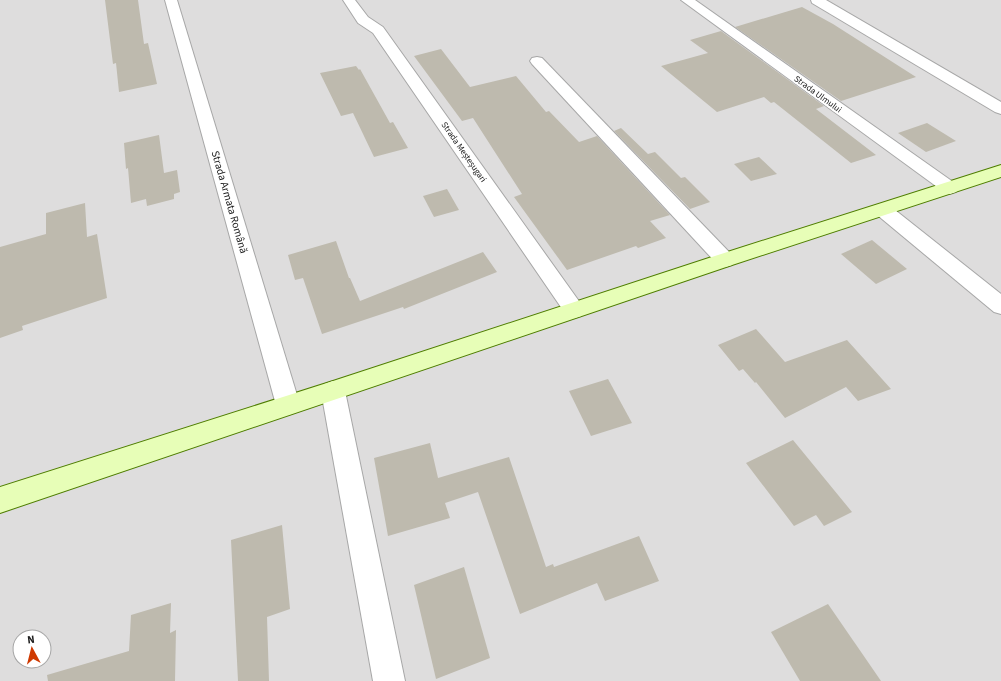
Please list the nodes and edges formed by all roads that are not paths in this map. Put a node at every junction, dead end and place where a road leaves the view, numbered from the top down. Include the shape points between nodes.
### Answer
1 (171, 0) edge
2 (349, 0) edge
3 (687, 0) edge
4 (817, 0) edge
5 (537, 62) dead end
6 (1001, 109) edge
7 (1001, 170) edge
8 (950, 188) junction
9 (883, 210) junction
10 (725, 260) junction
11 (1001, 306) edge
12 (574, 310) junction
13 (333, 391) junction
14 (288, 405) junction
15 (0, 500) edge
16 (390, 681) edge

1 - 14 street, Strada Armata Română
2 - 12 street, Strada Meșteșugari via 363,20 378,30
3 - 8 street, Strada Ulmului
4 - 6 street
5 - 10 street
7 - 8 main road
8 - 9 main road
9 - 10 main road
9 - 11 street
10 - 12 main road
12 - 13 main road
13 - 14 main road
13 - 16 street
14 - 15 main road

